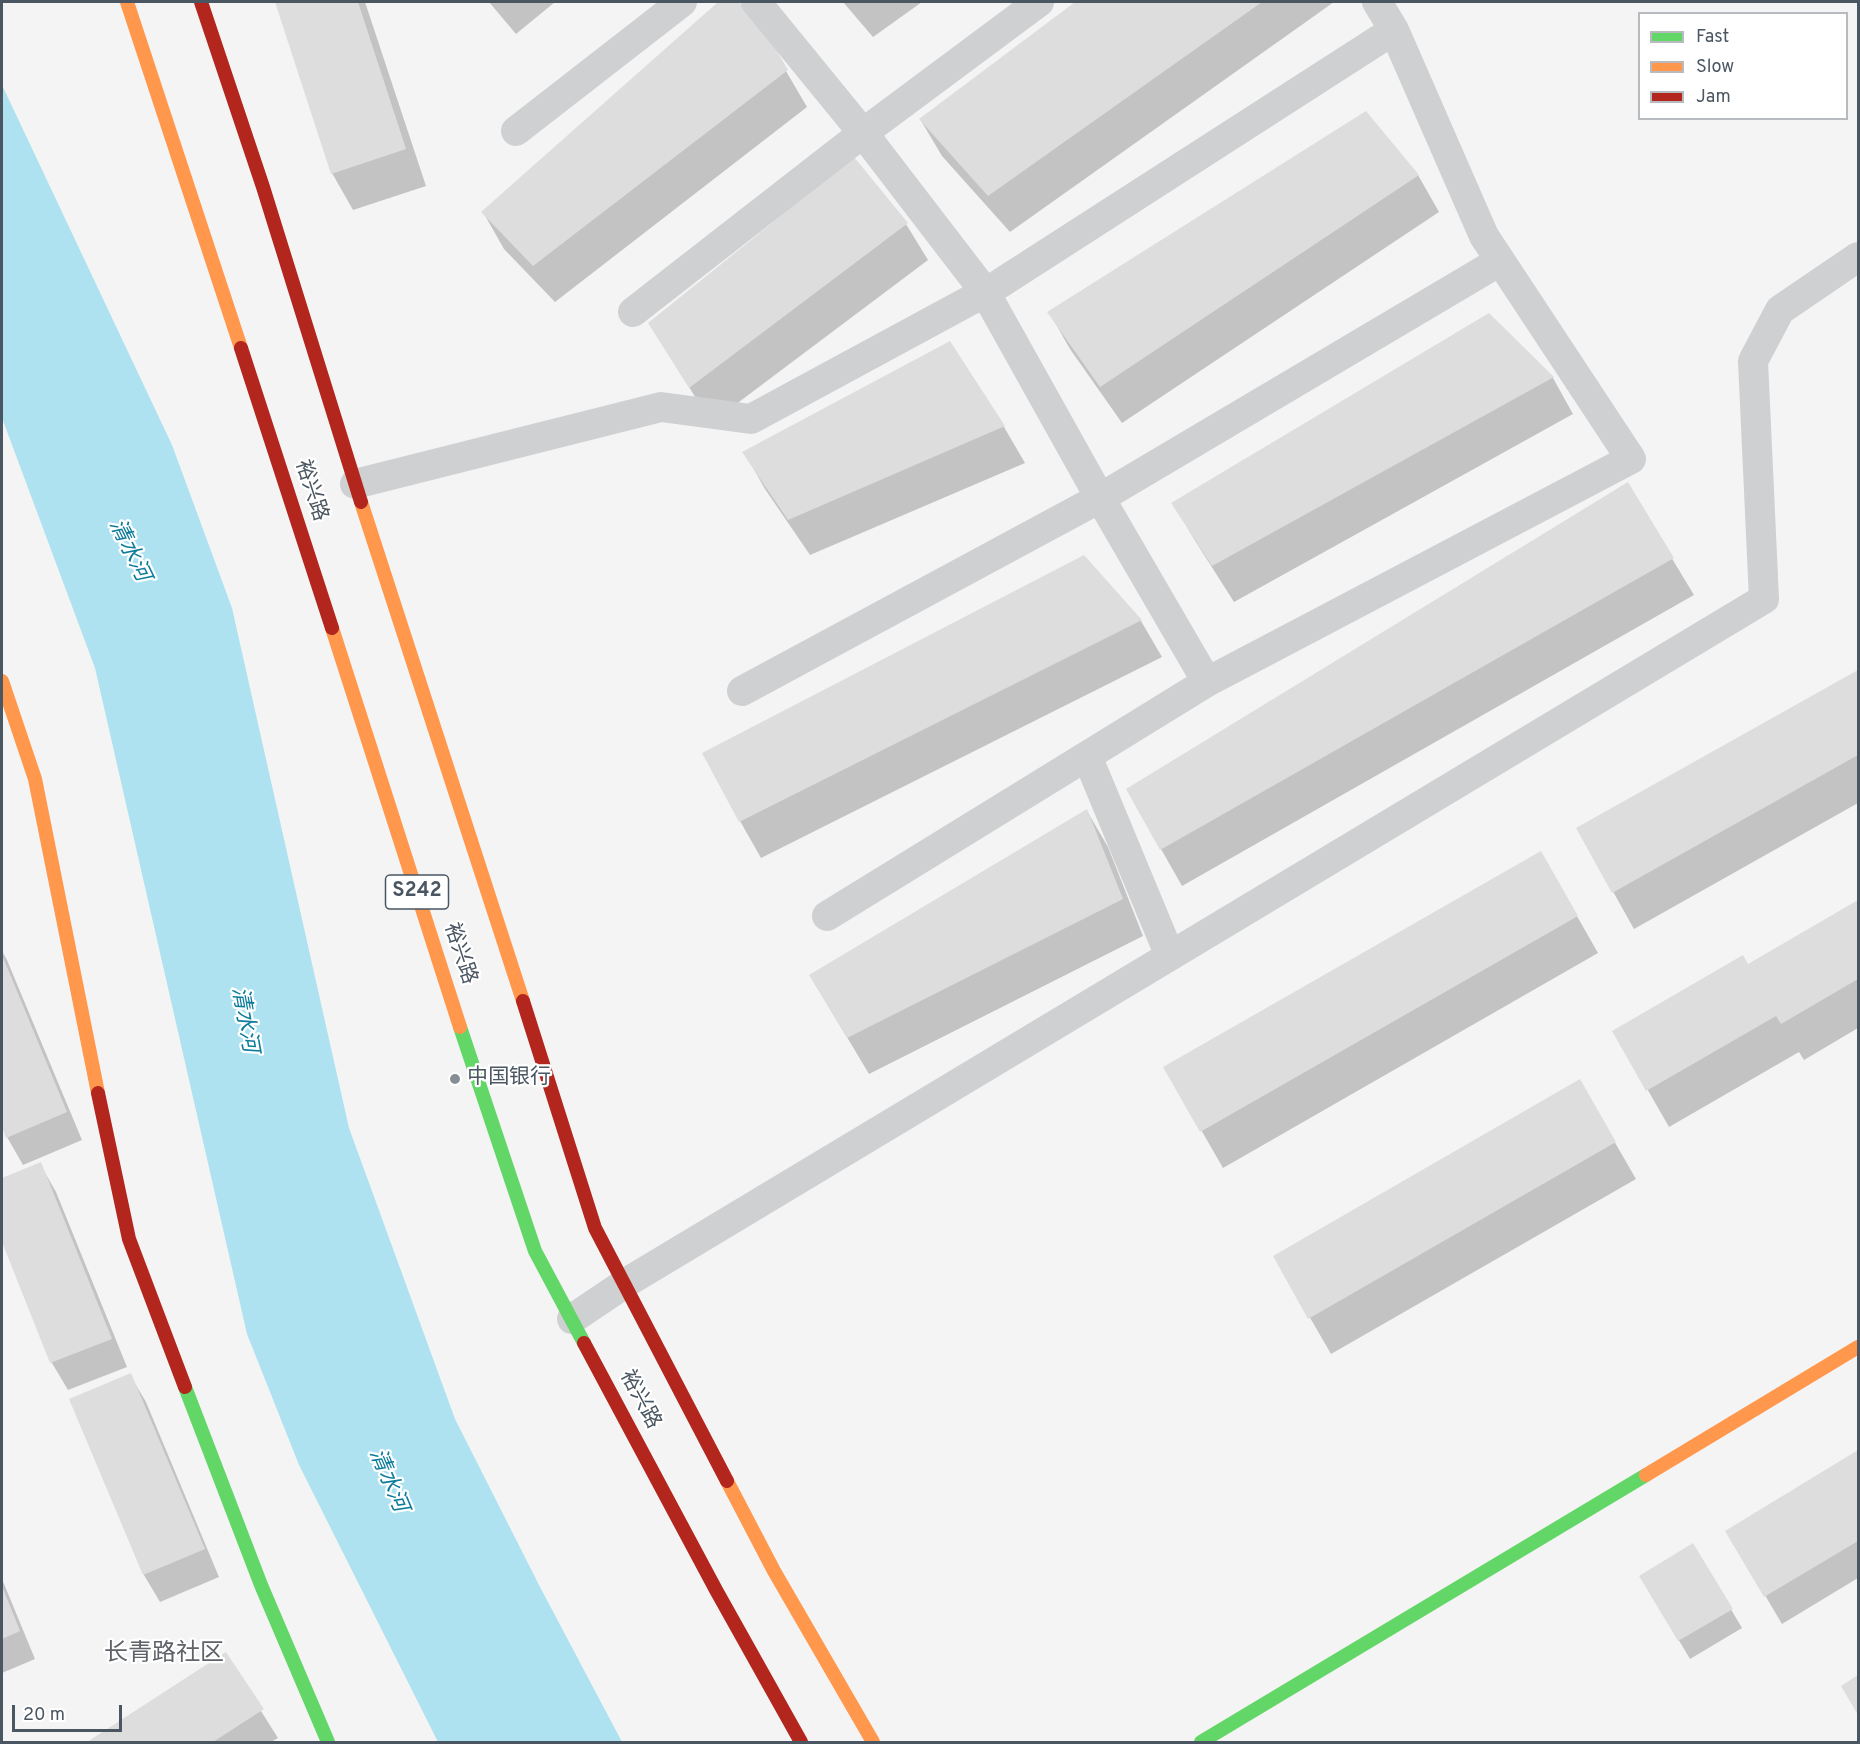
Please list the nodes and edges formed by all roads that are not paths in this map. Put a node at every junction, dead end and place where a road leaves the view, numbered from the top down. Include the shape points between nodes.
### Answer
1 (127, 2) edge
2 (201, 2) edge
3 (682, 2) edge
4 (756, 2) edge
5 (1039, 2) edge
6 (1377, 2) edge
7 (1394, 30) junction
8 (516, 131) dead end
9 (863, 133) junction
10 (1858, 257) edge
11 (1500, 261) junction
12 (986, 292) junction
13 (633, 312) dead end
14 (355, 484) junction
15 (1100, 498) junction
16 (2, 681) edge
17 (1207, 682) junction
18 (742, 691) dead end
19 (1087, 756) junction
20 (827, 916) dead end
21 (1170, 956) junction
22 (624, 1284) junction
23 (572, 1319) junction
24 (1858, 1347) edge
25 (328, 1743) edge
26 (801, 1743) edge
27 (873, 1743) edge
28 (1201, 1743) edge

1 - 23 main road, 裕兴路 / S242 via 478,1083 535,1251
2 - 14 main road, 裕兴路
3 - 8 street
4 - 9 street
5 - 9 street
6 - 7 street
7 - 11 street via 1484,236
7 - 12 street
9 - 12 street
9 - 13 street
10 - 21 street via 1780,310 1753,361 1764,599
11 - 15 street
11 - 17 street via 1631,459
12 - 14 street via 751,419 661,407
12 - 15 street
14 - 22 main road, 裕兴路 via 596,1228
15 - 17 street
15 - 18 street
16 - 25 main road via 35,779 129,1239 261,1585
17 - 19 street
19 - 20 street
19 - 21 street
21 - 22 street
22 - 23 street
22 - 27 main road, 裕兴路 via 774,1571
23 - 26 main road, 裕兴路 / S242
24 - 28 main road

